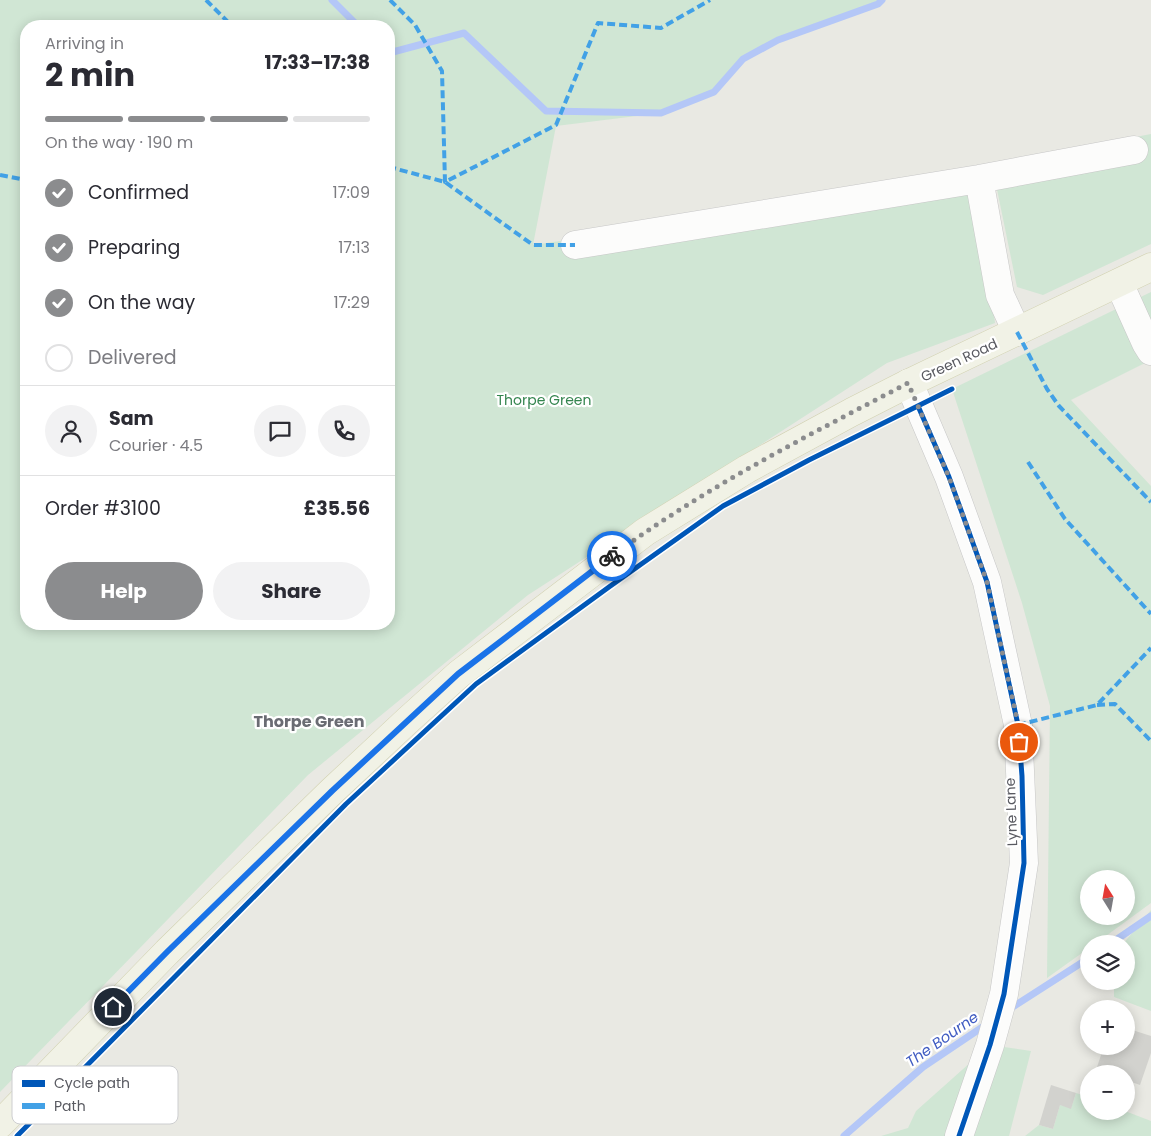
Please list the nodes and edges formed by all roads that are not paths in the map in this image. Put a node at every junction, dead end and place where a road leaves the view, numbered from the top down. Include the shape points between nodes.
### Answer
1 (1134, 150) dead end
2 (979, 178) junction
3 (575, 245) dead end
4 (1151, 267) edge
5 (1119, 283) junction
6 (1017, 332) junction
7 (1151, 350) edge
8 (908, 383) junction
9 (56, 1066) edge
10 (12, 1112) edge
11 (0, 1124) edge
12 (959, 1136) edge

1 - 2 street
2 - 3 street
2 - 6 street via 1000,295
4 - 5 main road, Green Road
5 - 6 main road, Green Road
5 - 7 street
6 - 8 main road, Green Road
8 - 9 main road, Green Road via 747,469 645,532 458,674 180,939
8 - 12 street, Lyne Lane via 949,477 987,582 1018,724 1024,863 1004,994
10 - 11 main road, Green Road

